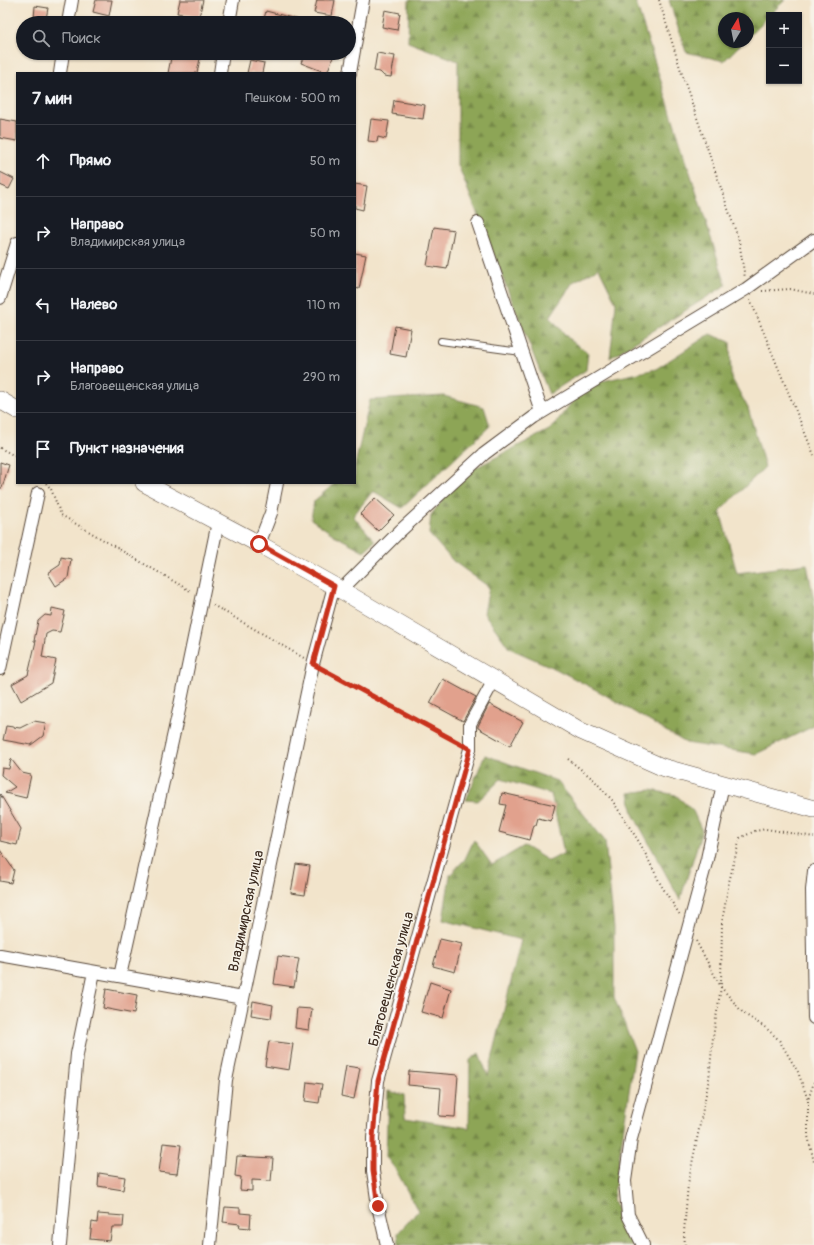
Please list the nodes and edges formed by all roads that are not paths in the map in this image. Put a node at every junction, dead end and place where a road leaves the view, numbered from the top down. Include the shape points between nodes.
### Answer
1 (72, 0) edge
2 (233, 0) edge
3 (363, 0) edge
4 (69, 16) edge
5 (230, 16) edge
6 (356, 39) edge
7 (62, 60) edge
8 (222, 60) edge
9 (352, 60) edge
10 (60, 72) edge
11 (220, 72) edge
12 (350, 72) edge
13 (478, 223) dead end
14 (814, 240) edge
15 (16, 246) edge
16 (0, 298) edge
17 (441, 341) dead end
18 (521, 352) junction
19 (0, 400) edge
20 (16, 409) edge
21 (542, 412) junction
22 (146, 484) edge
23 (277, 484) edge
24 (38, 493) dead end
25 (218, 522) junction
26 (259, 544) junction
27 (338, 588) junction
28 (0, 669) edge
29 (494, 680) junction
30 (724, 784) junction
31 (814, 809) edge
32 (814, 871) edge
33 (0, 955) edge
34 (94, 972) junction
35 (120, 976) junction
36 (243, 998) junction
37 (814, 1018) edge
38 (60, 1245) edge
39 (210, 1245) edge
40 (387, 1245) edge
41 (643, 1245) edge

1 - 4 street
2 - 5 street
3 - 6 street
7 - 10 street
8 - 11 street
9 - 12 street
13 - 18 street
14 - 21 street via 746,289
15 - 16 street
17 - 18 lane
18 - 21 street
19 - 20 street
21 - 27 street via 484,454
22 - 25 street
23 - 26 street via 271,513
24 - 28 street
25 - 26 street
25 - 35 street
26 - 27 street
27 - 29 street
27 - 36 street, Владимирская улица via 313,664
29 - 30 street via 581,731 662,767
29 - 40 street, Благовещенская улица via 470,724 470,749 378,1081 373,1171
30 - 31 street
30 - 41 street via 705,867 631,1139 625,1182 628,1215
32 - 37 street
33 - 34 street
34 - 35 street
34 - 38 street via 77,1054
35 - 36 street
36 - 39 street, Владимирская улица via 226,1080

